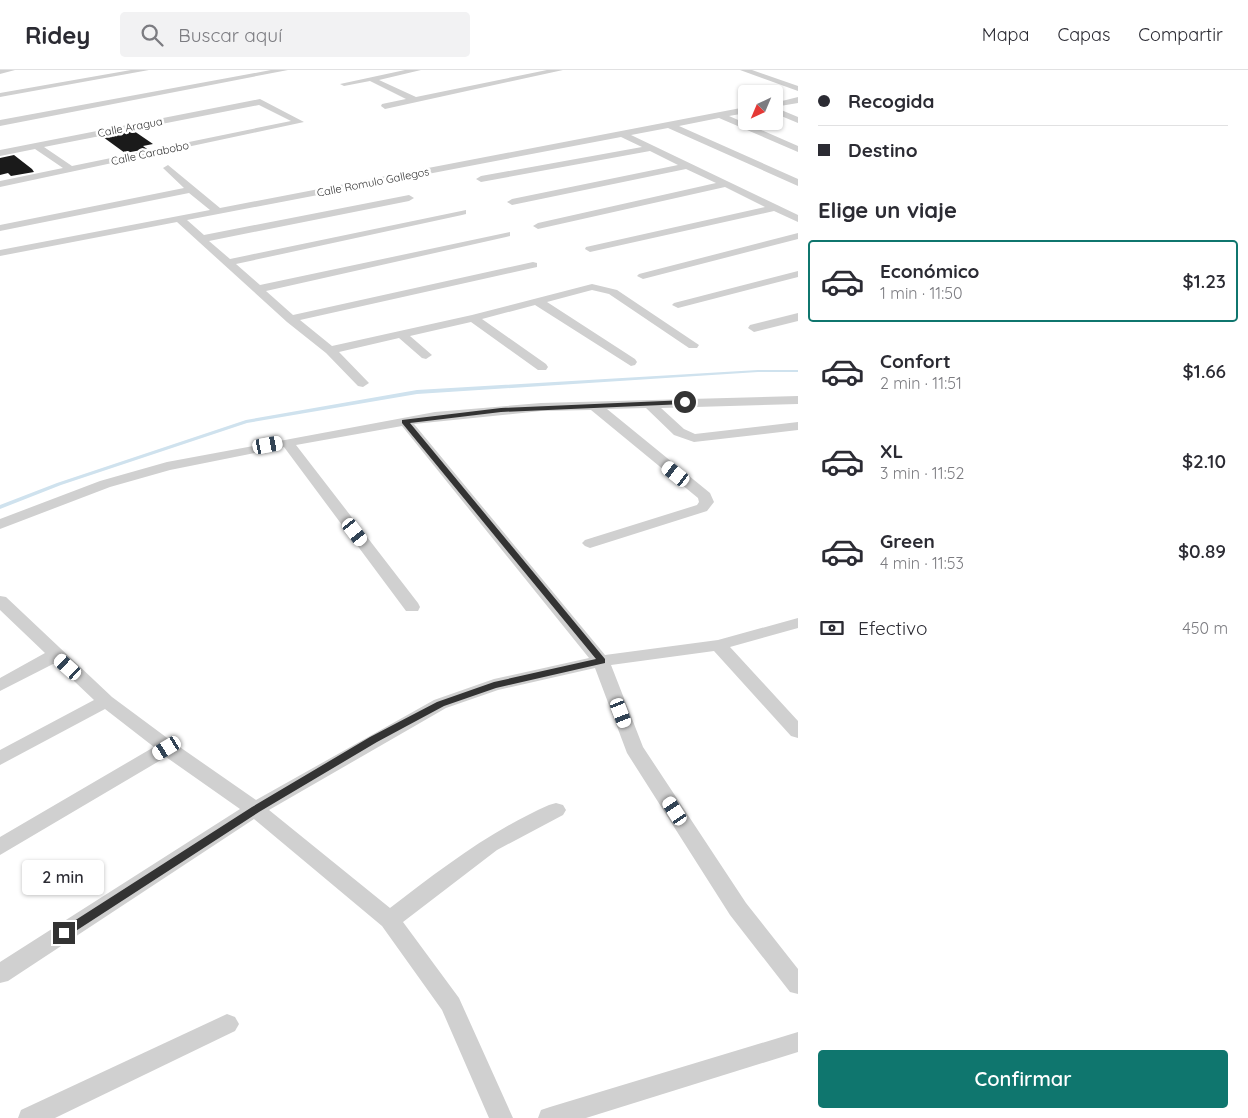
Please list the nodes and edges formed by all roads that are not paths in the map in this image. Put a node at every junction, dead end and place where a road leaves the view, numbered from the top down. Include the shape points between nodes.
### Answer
1 (11, 70) edge
2 (144, 70) edge
3 (244, 70) edge
4 (284, 70) edge
5 (417, 70) edge
6 (530, 70) edge
7 (559, 70) edge
8 (744, 70) edge
9 (0, 72) edge
10 (540, 74) junction
11 (254, 76) junction
12 (371, 79) junction
13 (798, 80) edge
14 (62, 84) junction
15 (344, 84) dead end
16 (784, 84) junction
17 (798, 89) edge
18 (71, 90) dead end
19 (0, 95) edge
20 (87, 100) dead end
21 (415, 100) junction
22 (798, 100) edge
23 (260, 102) joint
24 (783, 103) edge
25 (96, 105) junction
26 (385, 106) dead end
27 (738, 112) edge
28 (783, 114) edge
29 (720, 115) junction
30 (798, 120) edge
31 (0, 123) edge
32 (670, 125) junction
33 (622, 134) junction
34 (37, 146) junction
35 (651, 148) junction
36 (798, 149) edge
37 (0, 152) edge
38 (685, 166) junction
39 (168, 168) dead end
40 (70, 170) junction
41 (481, 179) dead end
42 (798, 183) edge
43 (0, 184) edge
44 (726, 184) junction
45 (191, 190) junction
46 (409, 198) dead end
47 (512, 202) dead end
48 (774, 208) junction
49 (218, 211) junction
50 (462, 212) dead end
51 (179, 219) junction
52 (798, 219) edge
53 (538, 226) dead end
54 (0, 228) edge
55 (506, 234) dead end
56 (798, 236) edge
57 (200, 239) junction
58 (590, 249) dead end
59 (1, 251) edge
60 (227, 263) junction
61 (532, 265) dead end
62 (798, 274) edge
63 (643, 276) dead end
64 (259, 288) junction
65 (538, 302) junction
66 (678, 304) dead end
67 (798, 317) edge
68 (473, 318) junction
69 (291, 319) junction
70 (754, 328) dead end
71 (402, 335) junction
72 (693, 345) dead end
73 (330, 350) junction
74 (426, 355) dead end
75 (631, 362) dead end
76 (542, 368) dead end
77 (363, 383) dead end
78 (798, 400) edge
79 (648, 403) junction
80 (595, 406) junction
81 (405, 421) junction
82 (798, 426) edge
83 (287, 442) junction
84 (0, 524) edge
85 (590, 543) dead end
86 (0, 601) edge
87 (412, 607) dead end
88 (798, 624) edge
89 (718, 645) junction
90 (56, 655) junction
91 (602, 661) junction
92 (0, 685) edge
93 (106, 701) junction
94 (798, 732) edge
95 (167, 748) junction
96 (0, 758) edge
97 (255, 809) junction
98 (556, 810) dead end
99 (0, 847) edge
100 (390, 920) junction
101 (0, 974) edge
102 (798, 985) edge
103 (227, 1024) dead end
104 (798, 1042) edge
105 (30, 1118) edge
106 (501, 1118) edge
107 (550, 1118) edge

1 - 9 street
2 - 14 street
3 - 11 street
4 - 11 street
5 - 12 street
6 - 10 street
7 - 10 street
8 - 16 street
10 - 21 street
11 - 25 street
12 - 15 street
12 - 21 street
13 - 16 street
14 - 18 street
14 - 19 street
16 - 17 street
20 - 25 street
21 - 26 street
22 - 24 street
23 - 34 street, Calle Aragua
23 - 40 street, Calle Carabobo via 300,122
25 - 31 street
27 - 29 street, Calle Romulo Gallegos
28 - 30 street
29 - 32 street, Calle Romulo Gallegos
29 - 36 street
32 - 33 street, Calle Romulo Gallegos
32 - 42 street
33 - 35 street
33 - 49 street, Calle Romulo Gallegos
34 - 37 street, Calle Aragua
34 - 40 street
35 - 38 street
35 - 41 street
38 - 44 street
38 - 47 street
39 - 45 street
40 - 43 street, Calle Carabobo
44 - 48 street
44 - 53 street
45 - 49 street
45 - 54 street
46 - 57 street
48 - 52 street
48 - 58 street
49 - 51 street, Calle Romulo Gallegos
50 - 60 street
51 - 57 street
51 - 59 street, Calle Romulo Gallegos
55 - 64 street
56 - 63 street
57 - 60 street
60 - 64 street
61 - 69 street
62 - 66 street
64 - 69 street
65 - 68 street
65 - 72 street via 592,288 604,289
65 - 75 street
67 - 70 street
68 - 71 street
68 - 76 street
69 - 73 street
71 - 73 street
71 - 74 street
73 - 77 street
78 - 79 street
79 - 80 street
79 - 82 street via 680,432 694,438
80 - 81 street via 501,410
80 - 85 street via 705,496 707,502 702,508
81 - 83 street
81 - 91 street
83 - 84 street via 136,475
83 - 87 street
86 - 90 street
88 - 89 street
89 - 91 street
89 - 94 street
90 - 92 street
90 - 93 street
91 - 97 street via 494,685 440,704
91 - 102 street via 634,748 738,909
93 - 95 street
93 - 96 street
95 - 97 street
95 - 99 street
97 - 100 street
97 - 101 street
98 - 100 street via 525,822 492,841
100 - 106 street via 451,1005
103 - 105 street
104 - 107 street

